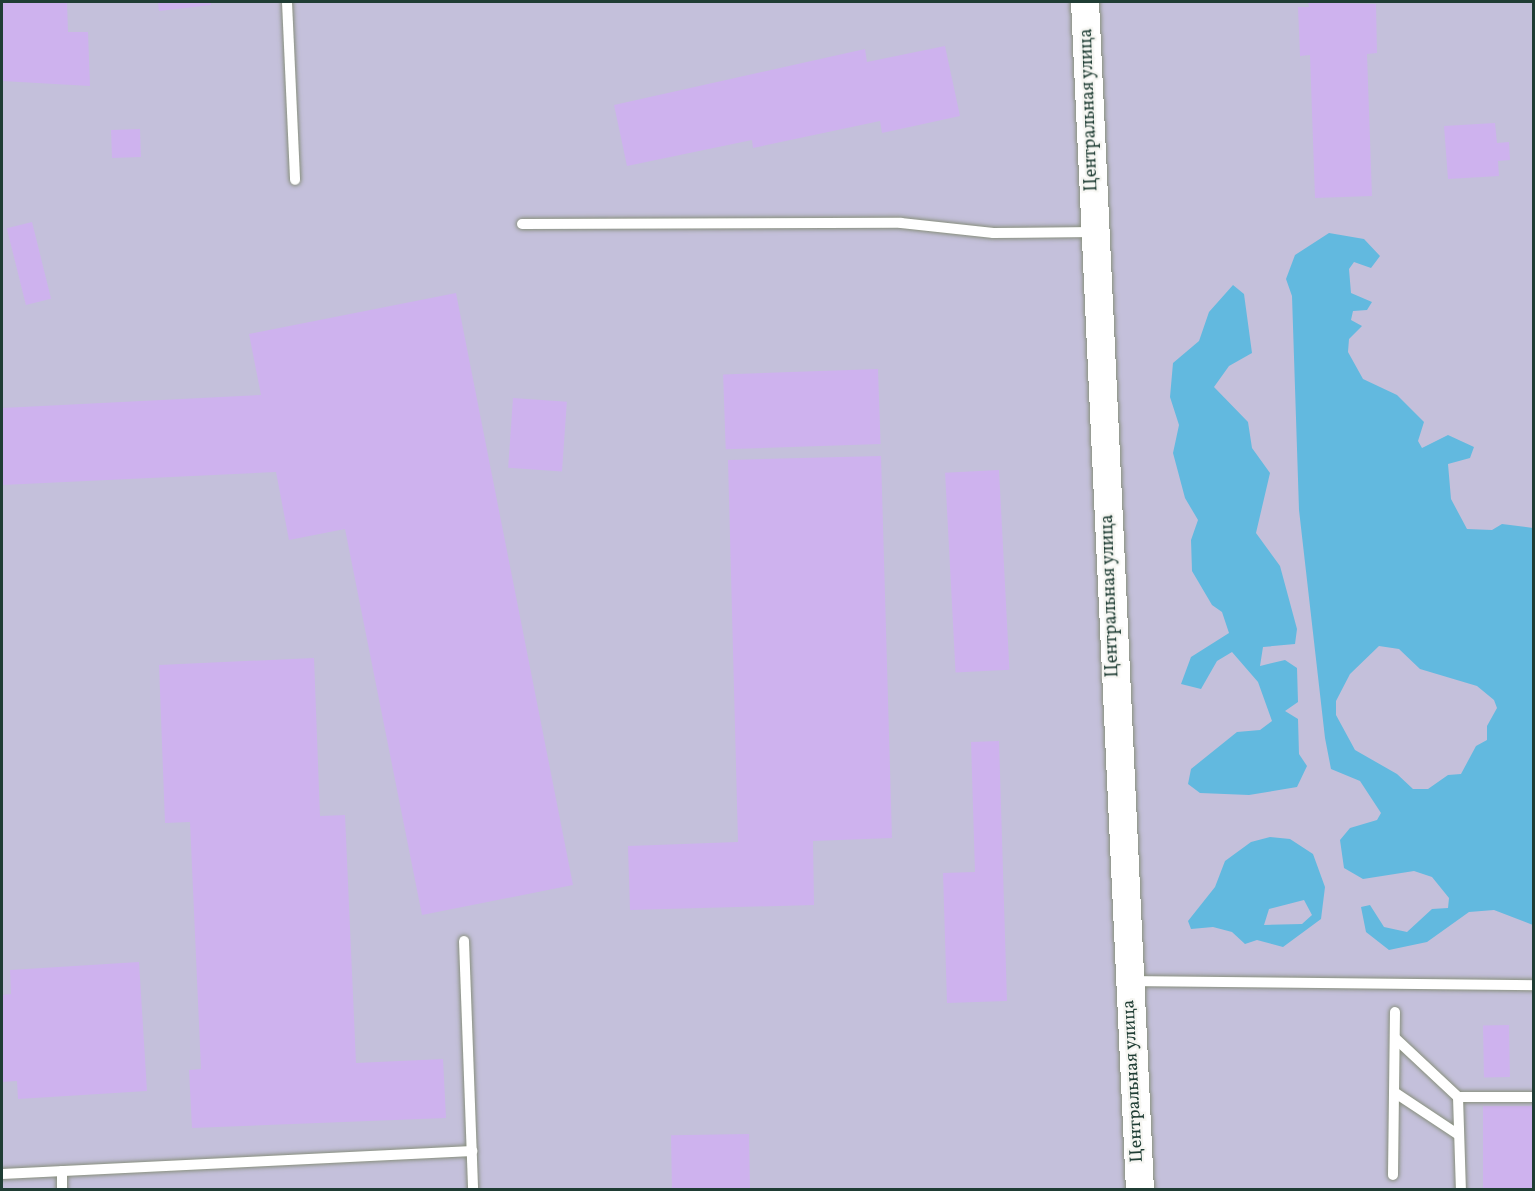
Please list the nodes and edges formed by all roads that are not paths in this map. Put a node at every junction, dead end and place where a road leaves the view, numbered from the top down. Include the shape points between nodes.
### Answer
1 (287, 2) edge
2 (1085, 2) edge
3 (295, 180) dead end
4 (522, 224) dead end
5 (1095, 232) junction
6 (464, 941) dead end
7 (1128, 981) junction
8 (1533, 985) edge
9 (1395, 1012) dead end
10 (1395, 1038) junction
11 (1394, 1092) junction
12 (1458, 1097) junction
13 (1533, 1097) edge
14 (1459, 1136) junction
15 (472, 1151) junction
16 (62, 1171) junction
17 (2, 1174) edge
18 (1393, 1174) dead end
19 (62, 1190) edge
20 (473, 1190) edge
21 (1140, 1190) edge
22 (1461, 1190) edge

1 - 3 lane
2 - 5 street, Центральная улица
4 - 5 lane via 901,223 993,233
5 - 7 street, Центральная улица
6 - 15 lane
7 - 8 lane
7 - 21 street, Центральная улица
9 - 10 lane
10 - 11 lane
10 - 12 lane
11 - 14 lane
11 - 18 lane
12 - 13 lane
12 - 14 lane
14 - 22 lane
15 - 16 lane
15 - 20 lane
16 - 17 lane
16 - 19 lane

